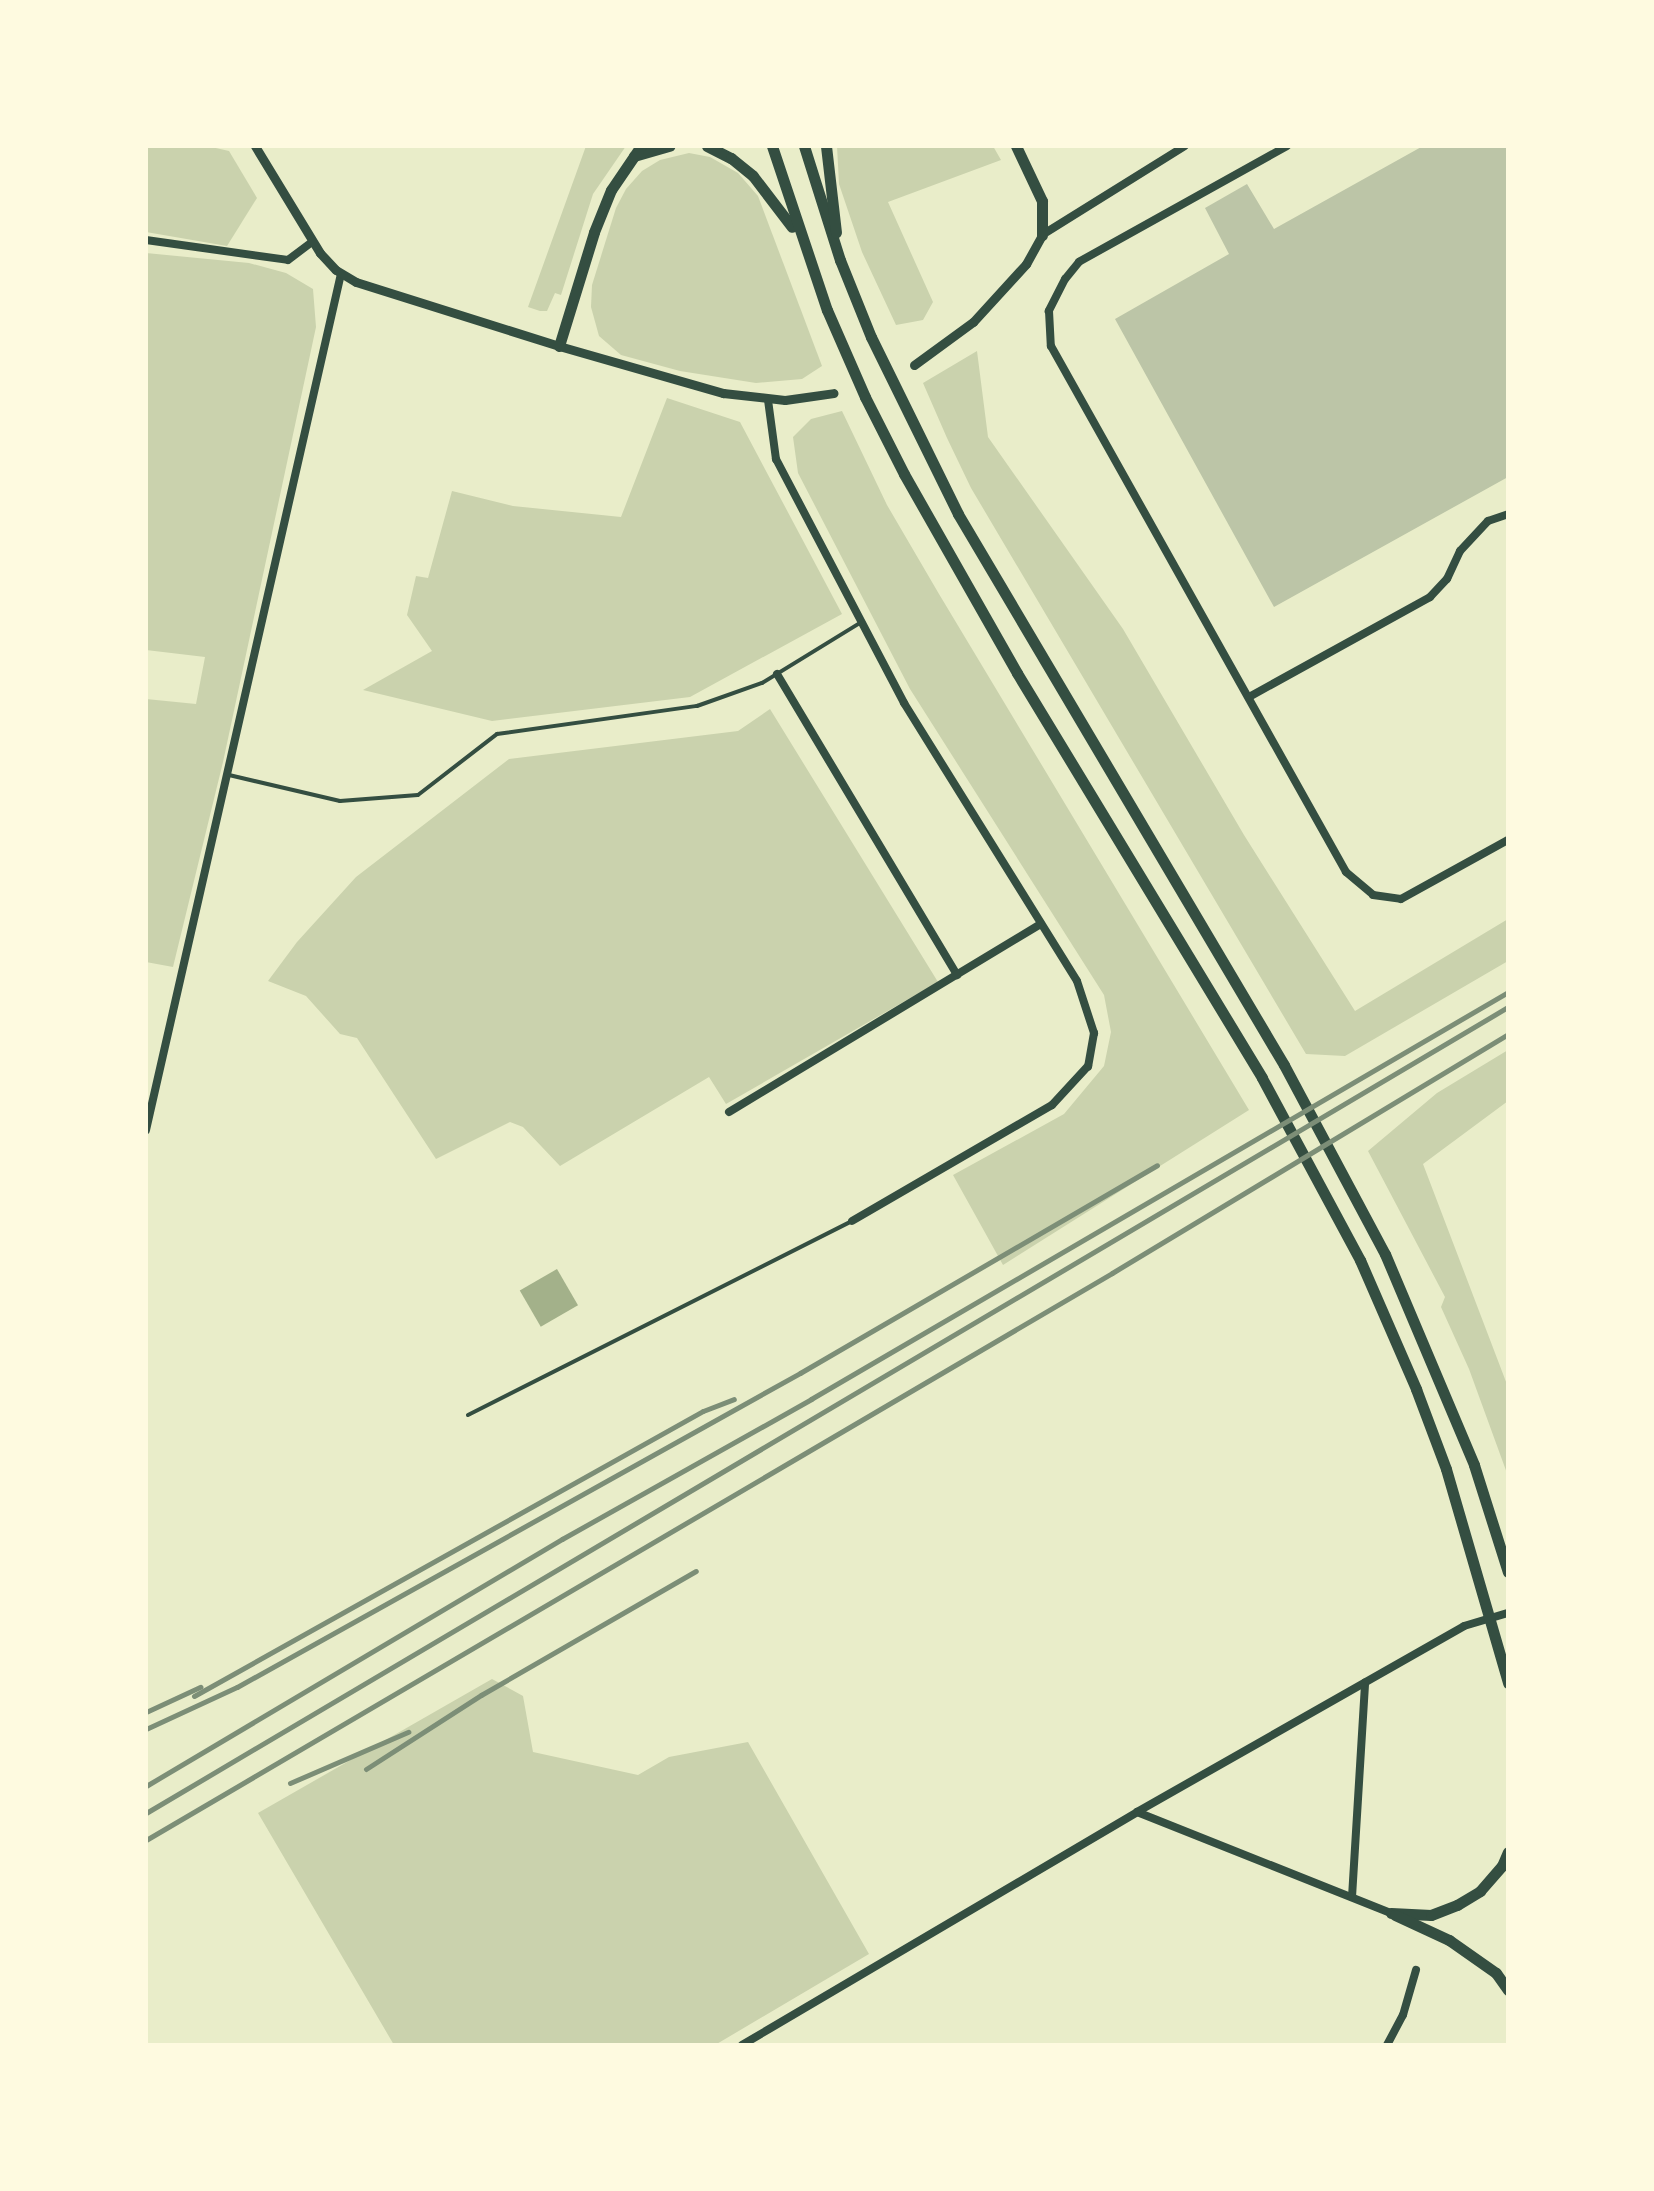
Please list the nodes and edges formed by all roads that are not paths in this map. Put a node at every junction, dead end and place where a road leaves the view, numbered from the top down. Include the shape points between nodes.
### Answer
1 (255, 146) edge
2 (641, 146) edge
3 (670, 146) edge
4 (707, 146) edge
5 (772, 146) edge
6 (804, 146) edge
7 (826, 146) edge
8 (1016, 146) edge
9 (1185, 146) edge
10 (1287, 146) edge
11 (633, 156) junction
12 (1042, 235) junction
13 (146, 240) edge
14 (313, 241) junction
15 (840, 260) junction
16 (812, 270) junction
17 (341, 274) junction
18 (559, 346) junction
19 (914, 365) dead end
20 (834, 393) dead end
21 (768, 400) junction
22 (1508, 514) edge
23 (861, 622) junction
24 (777, 674) junction
25 (1249, 697) junction
26 (229, 775) junction
27 (1508, 840) edge
28 (1041, 924) junction
29 (957, 975) junction
30 (729, 1112) dead end
31 (146, 1130) edge
32 (852, 1221) joint
33 (468, 1415) dead end
34 (1508, 1572) edge
35 (1508, 1613) edge
36 (1365, 1682) junction
37 (1508, 1683) edge
38 (1137, 1812) junction
39 (1508, 1852) edge
40 (1352, 1897) junction
41 (1391, 1913) junction
42 (1416, 1970) dead end
43 (1508, 1990) edge
44 (742, 2045) edge
45 (1387, 2045) edge

1 - 14 street
2 - 11 main road
3 - 11 main road
4 - 16 main road via 739,164 764,188 791,225
5 - 16 main road
6 - 15 main road
7 - 15 main road
8 - 12 main road via 1042,201
9 - 12 street
10 - 25 street via 1079,262 1053,300 1048,322 1057,359
11 - 18 main road via 611,190 594,232
12 - 19 street via 1026,264 973,322
13 - 14 street via 288,260
14 - 17 street
15 - 34 main road via 905,411 994,579 1352,1187 1441,1381
16 - 37 main road via 878,425 982,613 1262,1078 1360,1260 1461,1511
17 - 18 street
17 - 26 street
18 - 21 street via 698,387
20 - 21 street
21 - 23 street via 776,459
22 - 25 street via 1488,521 1460,551 1447,579 1430,597
23 - 24 lane
23 - 28 street via 904,703
24 - 26 lane via 697,706 497,734 418,795 340,801
24 - 29 street
25 - 27 street via 1346,872 1373,895 1401,899
26 - 31 street
28 - 29 street
28 - 32 street via 1077,981 1094,1033 1088,1066 1052,1105
29 - 30 street
32 - 33 lane
35 - 36 street via 1464,1626
36 - 38 street
36 - 40 street
38 - 40 street
38 - 44 street
39 - 41 main road via 1480,1891 1457,1905 1431,1915
40 - 41 street
41 - 43 main road via 1449,1940 1496,1973
42 - 45 street via 1403,2015

